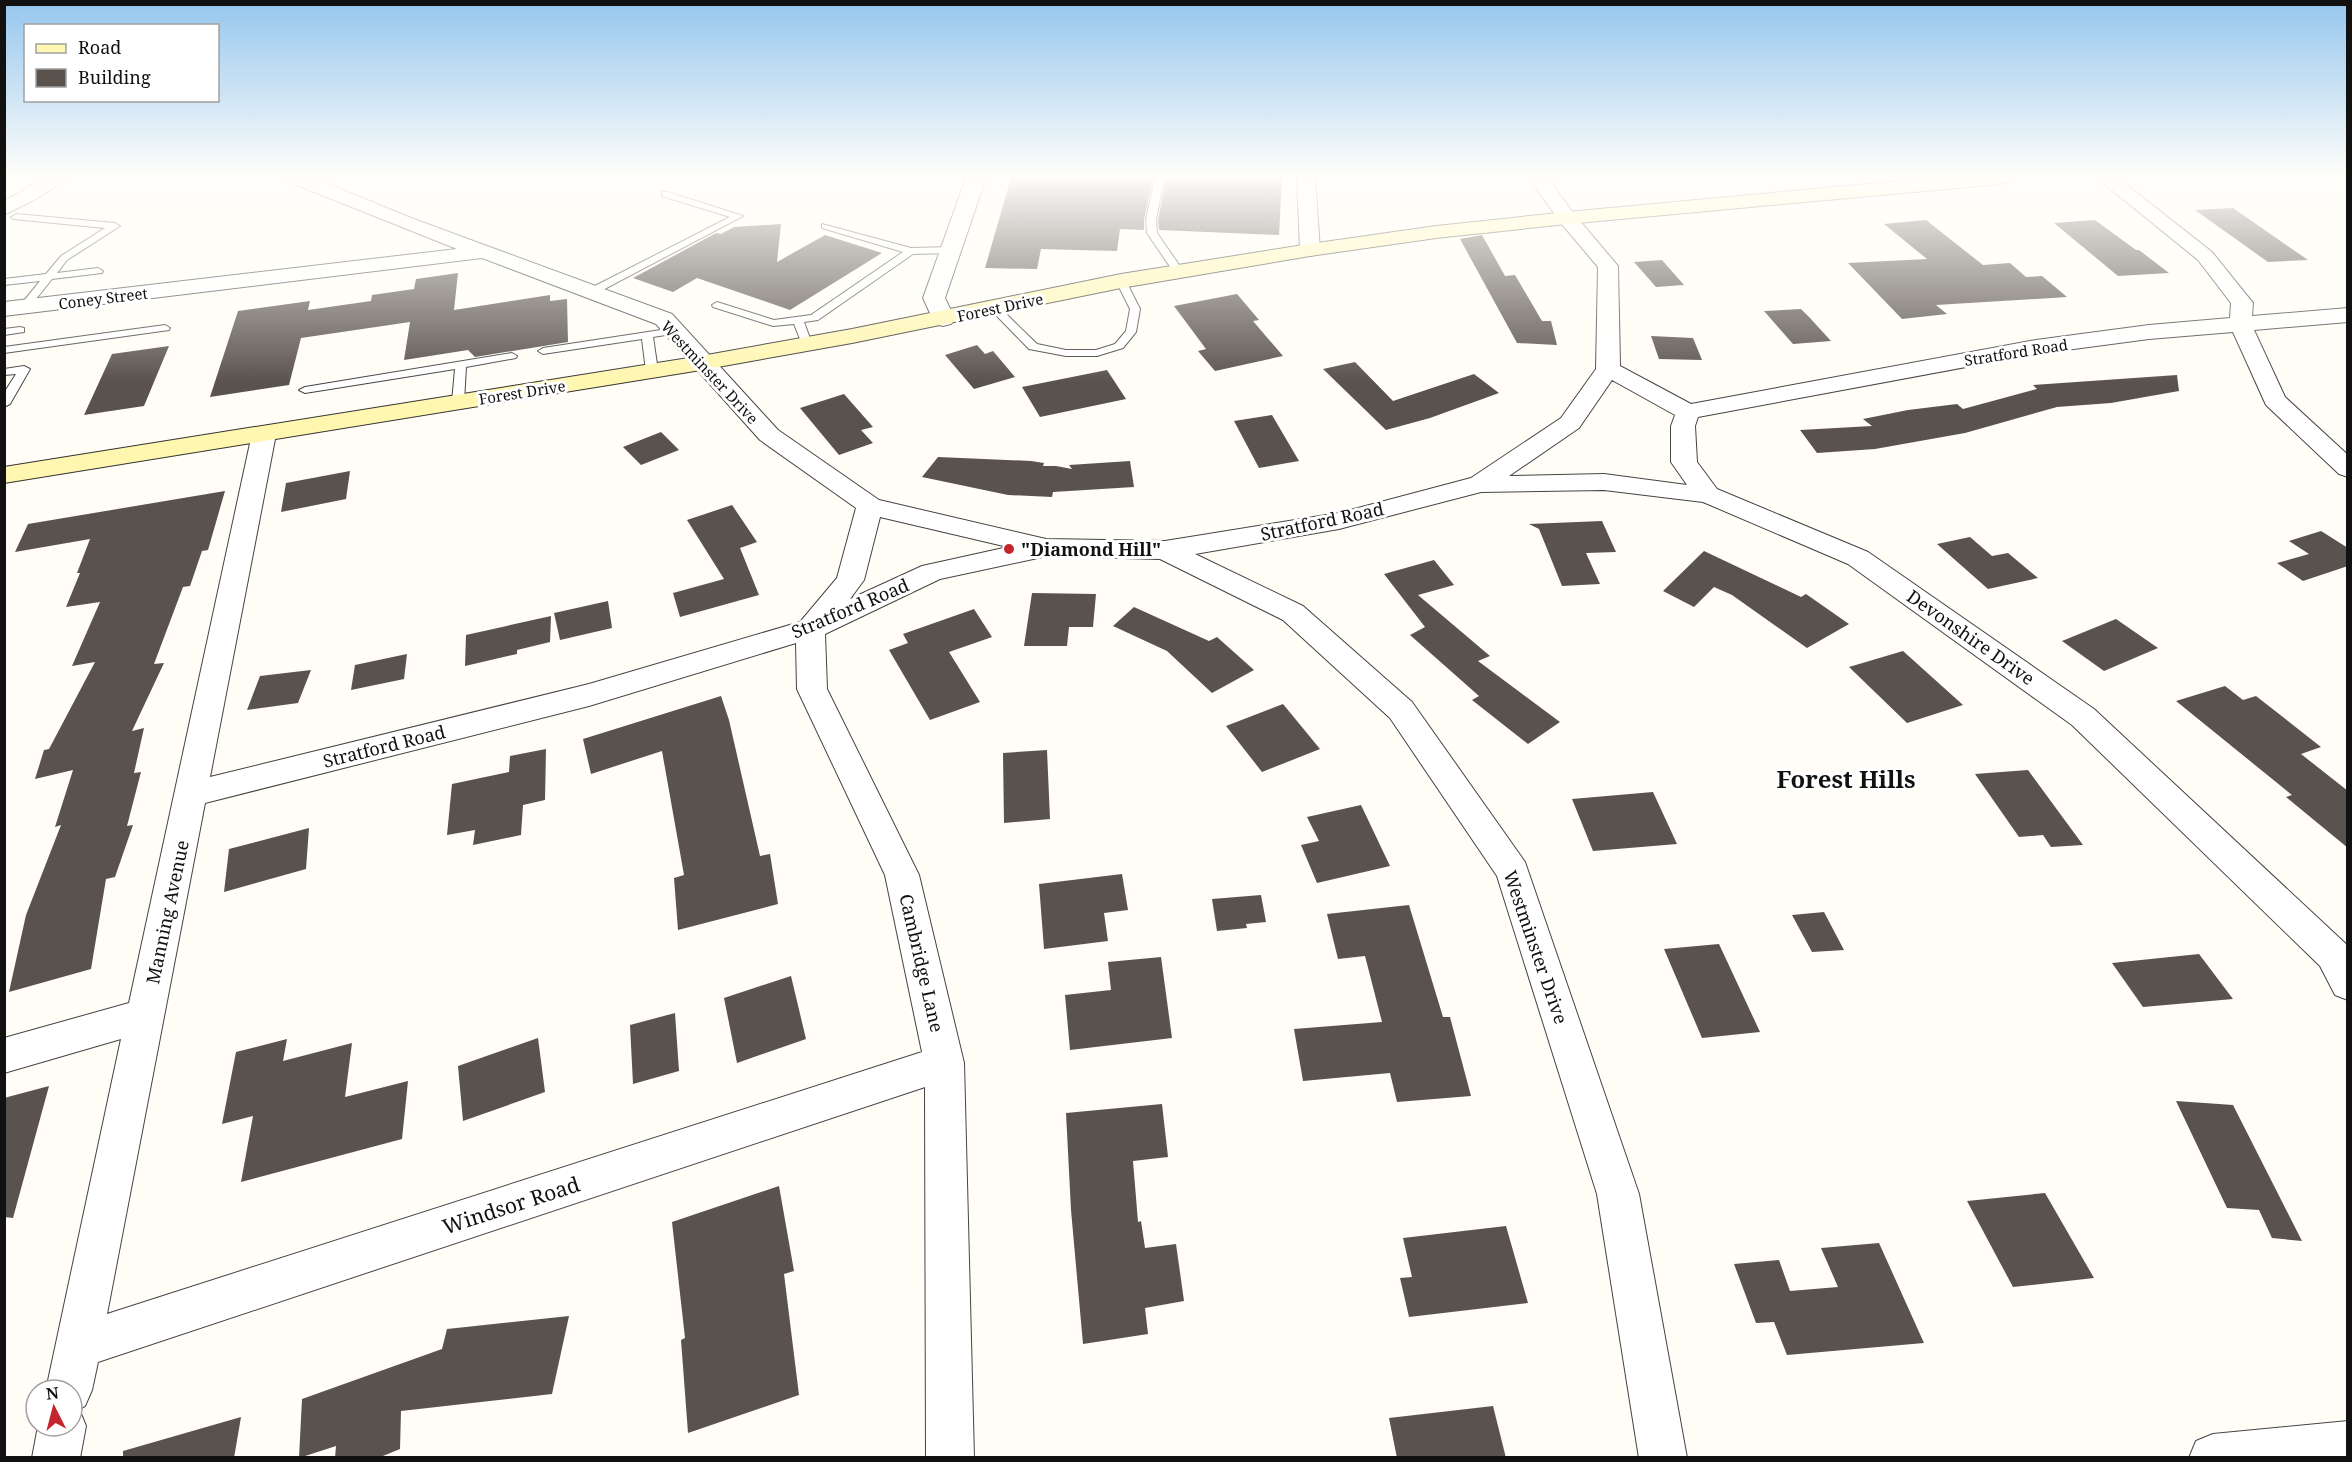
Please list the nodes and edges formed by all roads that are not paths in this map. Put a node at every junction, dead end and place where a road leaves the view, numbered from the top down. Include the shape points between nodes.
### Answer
1 (82, 246) edge
2 (471, 246) edge
3 (680, 246) edge
4 (895, 246) edge
5 (952, 246) edge
6 (1161, 246) edge
7 (1310, 246) edge
8 (1336, 246) edge
9 (1591, 246) edge
10 (2193, 246) edge
11 (951, 250) junction
12 (1310, 250) junction
13 (911, 251) junction
14 (487, 252) junction
15 (98, 271) dead end
16 (1179, 272) junction
17 (47, 277) junction
18 (1121, 281) junction
19 (4, 282) edge
20 (591, 292) junction
21 (717, 305) dead end
22 (14, 308) edge
23 (994, 308) junction
24 (2348, 315) edge
25 (943, 319) junction
26 (798, 320) junction
27 (2241, 325) junction
28 (165, 328) dead end
29 (20, 330) dead end
30 (674, 331) junction
31 (4, 332) edge
32 (646, 335) junction
33 (807, 344) junction
34 (4, 350) edge
35 (543, 351) dead end
36 (512, 356) dead end
37 (701, 363) junction
38 (461, 364) junction
39 (1608, 369) junction
40 (652, 371) junction
41 (4, 372) edge
42 (305, 390) dead end
43 (458, 402) junction
44 (4, 404) edge
45 (1688, 412) junction
46 (264, 434) junction
47 (2348, 470) edge
48 (4, 475) edge
49 (1480, 484) junction
50 (1708, 495) junction
51 (870, 506) junction
52 (1047, 547) junction
53 (1165, 550) junction
54 (810, 629) junction
55 (193, 794) junction
56 (2343, 967) edge
57 (144, 1016) junction
58 (4, 1056) edge
59 (944, 1063) junction
60 (78, 1347) junction
61 (72, 1378) edge
62 (60, 1438) edge
63 (2348, 1445) edge
64 (56, 1458) edge
65 (950, 1458) edge
66 (1663, 1458) edge
67 (2213, 1458) edge

1 - 17 lane via 63,258
2 - 14 street, Westminster Drive
3 - 20 lane
4 - 13 lane
5 - 11 street
6 - 16 lane
7 - 12 street
8 - 12 main road, Forest Drive
9 - 39 street via 1608,266
10 - 27 street via 2242,303
11 - 13 lane
11 - 25 street via 934,298
12 - 16 main road, Forest Drive
13 - 26 lane via 814,318
14 - 20 street, Westminster Drive
14 - 22 street, Coney Street
15 - 17 lane
16 - 18 main road, Forest Drive
17 - 19 lane
17 - 22 lane
18 - 23 main road, Forest Drive
18 - 23 lane via 1135,309 1131,332 1119,346 1097,353 1033,347
20 - 30 street, Westminster Drive via 664,319
21 - 26 lane via 773,323
23 - 25 main road, Forest Drive
24 - 27 street, Stratford Road
25 - 33 main road, Forest Drive
26 - 33 lane
27 - 45 street, Stratford Road via 2036,347
27 - 47 street via 2274,400
28 - 34 lane
29 - 31 lane
30 - 32 lane
30 - 37 street, Westminster Drive
32 - 35 lane
32 - 40 lane
33 - 37 main road, Forest Drive
36 - 38 lane
37 - 40 main road, Forest Drive
37 - 51 street, Westminster Drive via 769,435
38 - 42 lane
38 - 43 lane
39 - 45 street
39 - 49 street via 1570,423
40 - 43 main road, Forest Drive
41 - 44 lane via 24,369
43 - 46 main road, Forest Drive
45 - 50 street via 1683,426 1684,462
46 - 48 main road, Forest Drive
46 - 55 street, Manning Avenue
49 - 50 street, Devonshire Drive via 1604,482
49 - 53 street, Stratford Road via 1339,521
50 - 56 street, Devonshire Drive via 1858,558 2083,717
51 - 52 street, Westminster Drive
51 - 54 street via 850,580
52 - 53 street, Stratford Road
52 - 54 street, Stratford Road via 932,572
53 - 66 street, Westminster Drive via 1293,613 1401,710 1513,872 1618,1194
54 - 55 street, Stratford Road via 589,695
54 - 59 street, Cambridge Lane via 812,689 902,875
55 - 57 street, Manning Avenue
57 - 58 street
57 - 60 street, Manning Avenue
59 - 60 street, Windsor Road
59 - 65 street, Cambridge Lane
60 - 61 street, Manning Avenue
62 - 64 street
63 - 67 street

